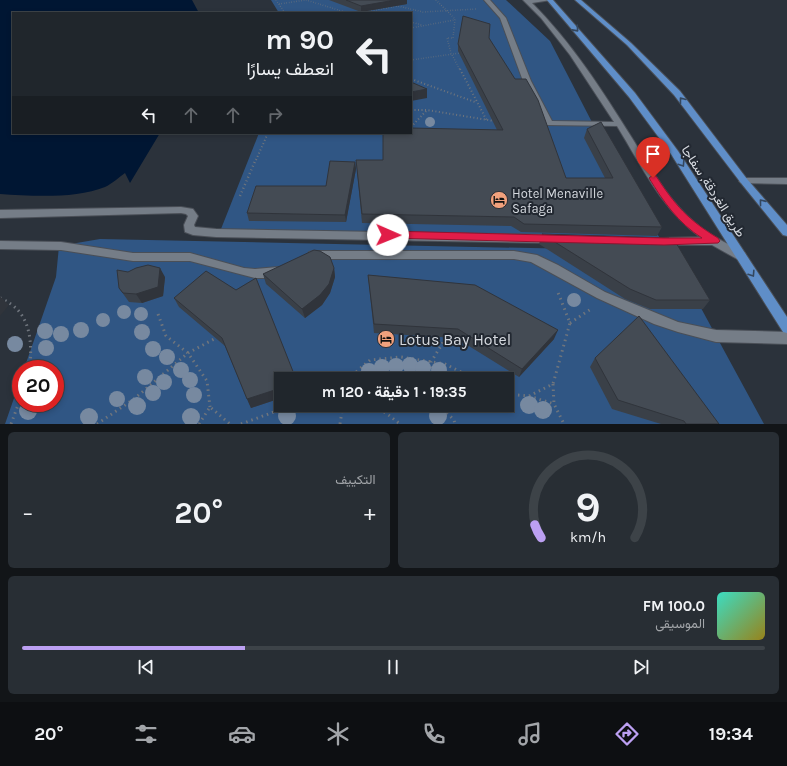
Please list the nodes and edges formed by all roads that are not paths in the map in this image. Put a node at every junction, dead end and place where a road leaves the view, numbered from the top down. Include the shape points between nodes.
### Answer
1 (487, 0) edge
2 (549, 0) edge
3 (578, 0) edge
4 (527, 1) edge
5 (619, 124) junction
6 (744, 181) junction
7 (787, 181) edge
8 (0, 214) edge
9 (787, 232) edge
10 (561, 239) edge
11 (648, 241) edge
12 (715, 241) junction
13 (0, 245) edge
14 (741, 256) junction
15 (302, 259) edge
16 (290, 266) edge
17 (787, 328) edge
18 (787, 338) edge

1 - 5 street via 503,18 527,81 549,123
2 - 4 street
2 -> 14 main road, طريق الغردقة, سفاجا via 632,95 674,153
6 -> 3 main road, طريق الغردقة, سفاجا via 677,93 629,44
4 - 5 street via 578,60
5 - 12 street via 666,198 683,219
6 - 7 street
9 -> 6 main road, طريق الغردقة, سفاجا
8 - 10 street via 181,210 189,211 192,216 189,229 201,232
11 - 12 street
12 - 14 street
13 - 16 street via 59,246 134,257 191,257 259,275
14 -> 17 main road, طريق الغردقة, سفاجا
15 - 18 street via 315,254 514,255 533,258 607,297 658,320 716,336

